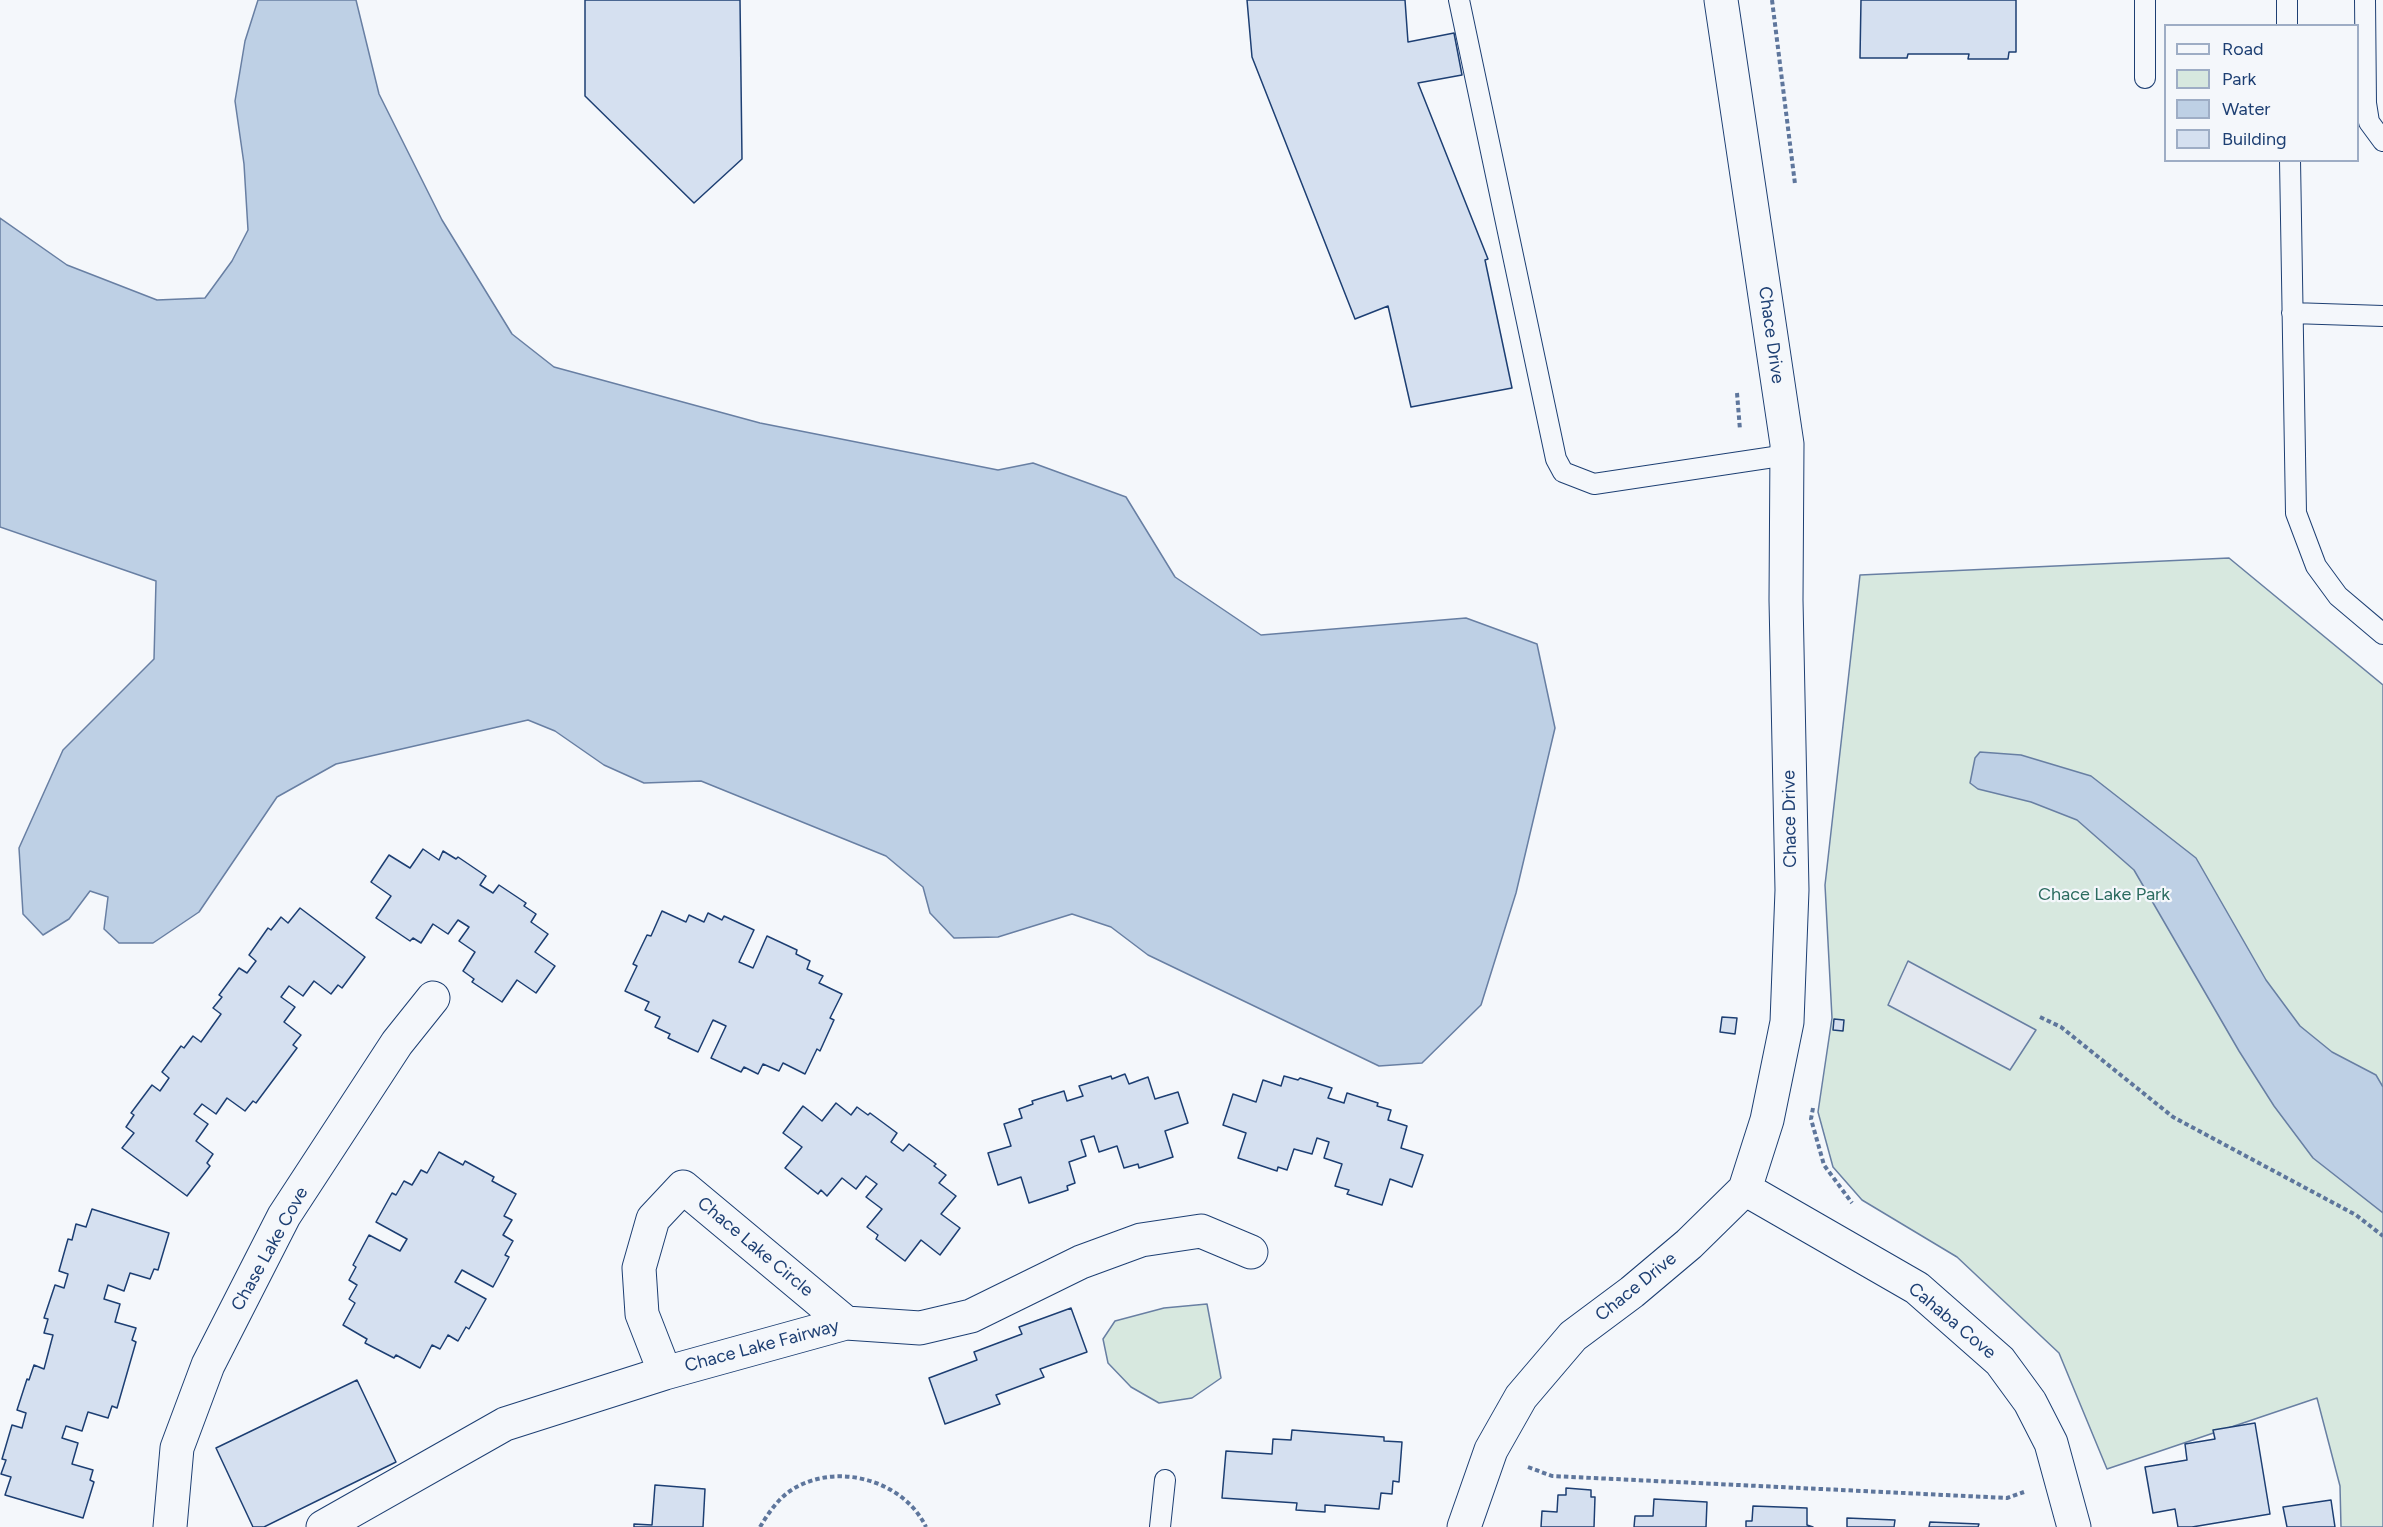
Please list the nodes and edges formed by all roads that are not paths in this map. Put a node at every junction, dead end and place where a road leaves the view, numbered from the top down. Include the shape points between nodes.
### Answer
1 (1459, 0) edge
2 (1721, 0) edge
3 (2145, 0) edge
4 (2287, 0) edge
5 (2365, 0) edge
6 (2287, 24) edge
7 (2145, 78) dead end
8 (2383, 141) edge
9 (2290, 162) edge
10 (2292, 313) junction
11 (2383, 316) edge
12 (1787, 454) junction
13 (2383, 634) edge
14 (433, 998) dead end
15 (1745, 1189) junction
16 (1251, 1252) dead end
17 (846, 1323) junction
18 (664, 1373) junction
19 (1165, 1480) dead end
20 (170, 1527) edge
21 (323, 1527) edge
22 (1160, 1527) edge
23 (1464, 1527) edge
24 (2074, 1527) edge

1 - 12 lane via 1556,459 1563,472 1594,484
2 - 12 street, Chace Drive
3 - 7 lane
4 - 6 lane
5 - 8 lane via 2366,103 2369,122
9 - 10 lane
10 - 11 lane
10 - 13 lane via 2296,513 2316,566 2338,596
12 - 15 street, Chace Drive via 1792,890 1787,1022 1767,1120
14 - 20 street, Chase Lake Cove via 397,1043 284,1216 208,1365 177,1448
15 - 23 street, Chace Drive via 1689,1244 1574,1336 1521,1397 1491,1450
15 - 24 street, Cahaba Cove via 1917,1288 2000,1361 2030,1402 2051,1443
16 - 17 street, Chace Lake Fairway via 1201,1231 1141,1240 1080,1262 971,1316 920,1328
17 - 18 street, Chace Lake Fairway
17 - 18 street, Chace Lake Circle via 683,1187 653,1219 639,1268 642,1314
18 - 21 street, Chace Lake Fairway via 505,1424
19 - 22 lane

